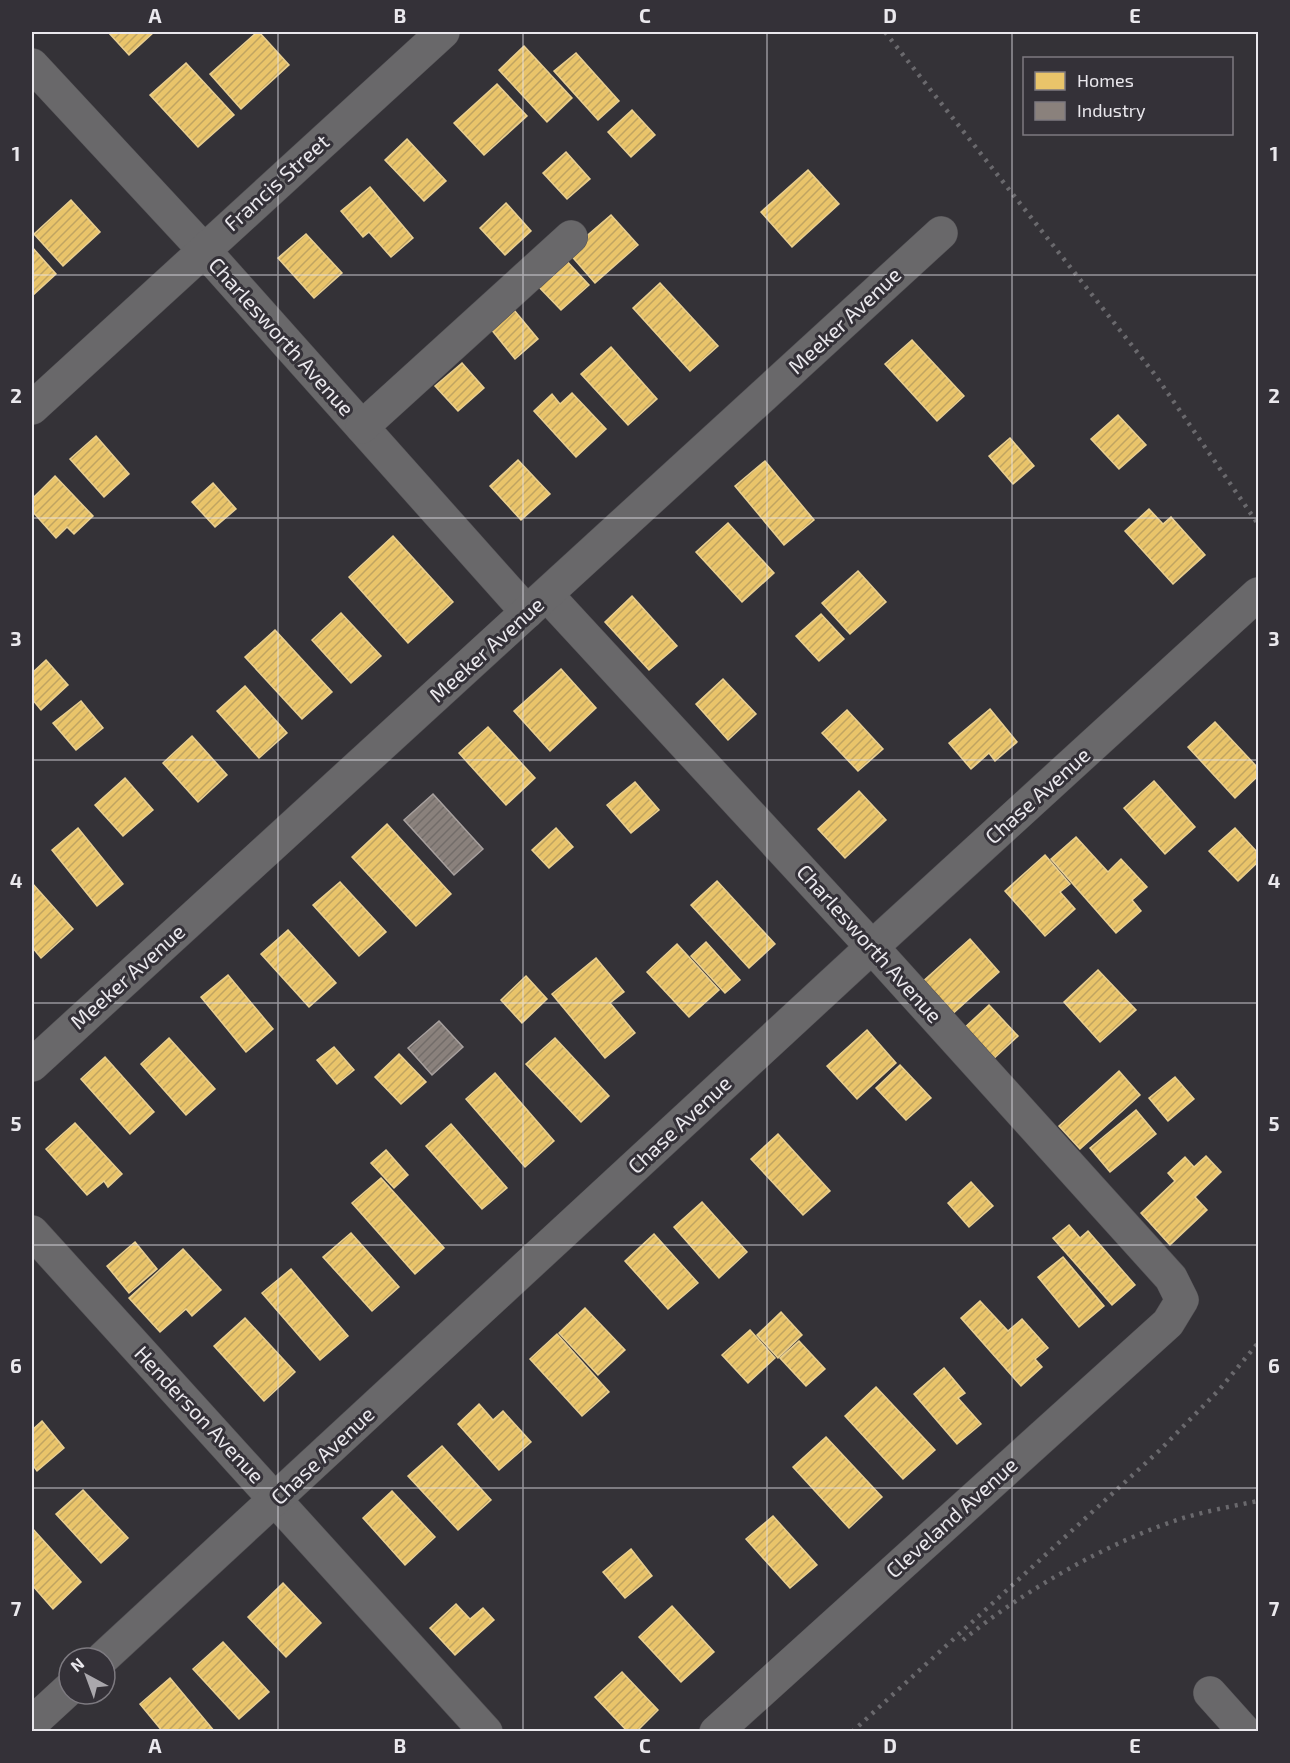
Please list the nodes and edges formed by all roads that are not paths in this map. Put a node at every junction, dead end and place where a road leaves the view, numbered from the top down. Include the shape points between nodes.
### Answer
1 (443, 32) edge
2 (32, 66) edge
3 (941, 233) dead end
4 (571, 237) dead end
5 (203, 249) junction
6 (32, 408) edge
7 (362, 427) junction
8 (1258, 594) edge
9 (537, 604) junction
10 (872, 947) junction
11 (32, 1065) edge
12 (32, 1232) edge
13 (1182, 1300) joint
14 (276, 1499) junction
15 (116, 1646) edge
16 (1210, 1693) dead end
17 (57, 1700) edge
18 (32, 1723) edge
19 (486, 1731) edge
20 (716, 1731) edge
21 (1245, 1731) edge

1 - 5 street, Francis Street
2 - 5 street, Charlesworth Avenue
3 - 9 street, Meeker Avenue
4 - 7 street
5 - 6 street, Francis Street
5 - 7 street, Charlesworth Avenue
7 - 9 street, Charlesworth Avenue
8 - 10 street, Chase Avenue
9 - 10 street, Charlesworth Avenue
9 - 11 street, Meeker Avenue
10 - 13 street, Charlesworth Avenue via 1171,1278
10 - 14 street, Chase Avenue
12 - 14 street, Henderson Avenue
13 - 20 street, Cleveland Avenue via 1168,1323
14 - 15 street, Chase Avenue
14 - 19 street, Henderson Avenue
16 - 21 street
17 - 18 street

